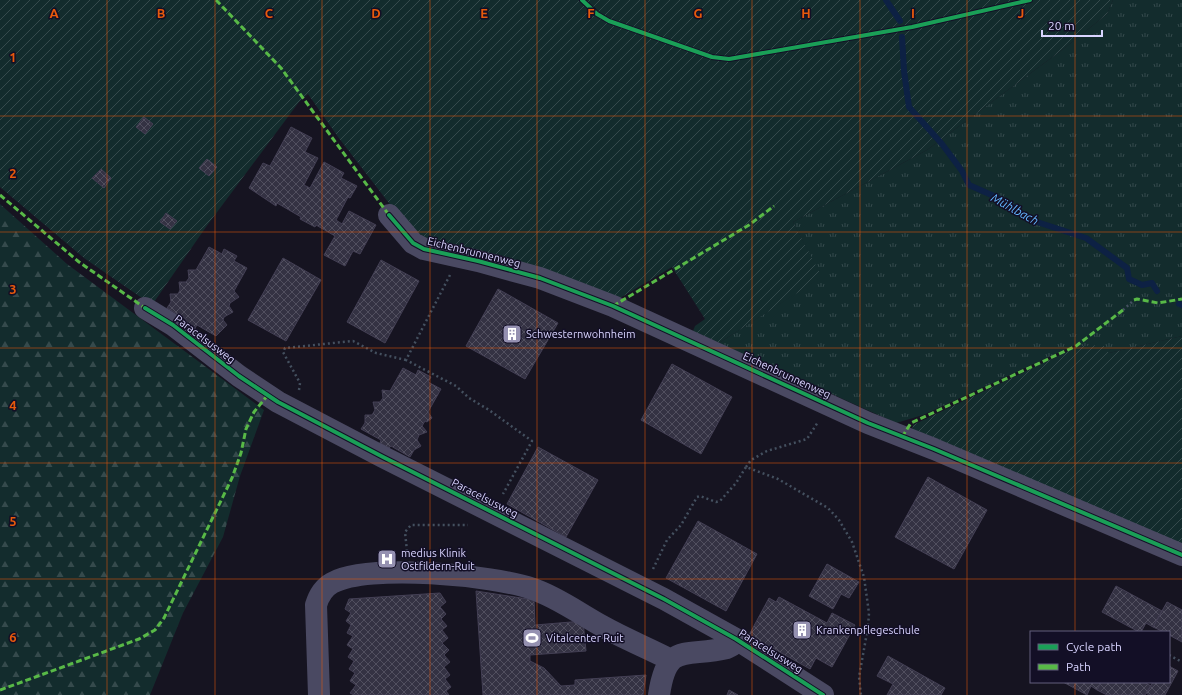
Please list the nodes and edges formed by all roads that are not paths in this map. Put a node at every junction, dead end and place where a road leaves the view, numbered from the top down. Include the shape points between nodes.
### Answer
1 (389, 215) dead end
2 (145, 308) dead end
3 (1182, 556) edge
4 (736, 639) junction
5 (671, 660) junction
6 (319, 695) edge
7 (659, 695) edge
8 (823, 695) edge

1 - 3 street, Eichenbrunnenweg via 416,245 540,278 597,300 724,355 832,407
2 - 4 street, Paracelsusweg via 186,334 244,380 291,409 644,588
4 - 5 street via 729,647 684,652
4 - 8 street, Paracelsusweg
5 - 6 street via 531,588 446,574 380,573 339,580 320,593 316,605
5 - 7 street via 662,677

